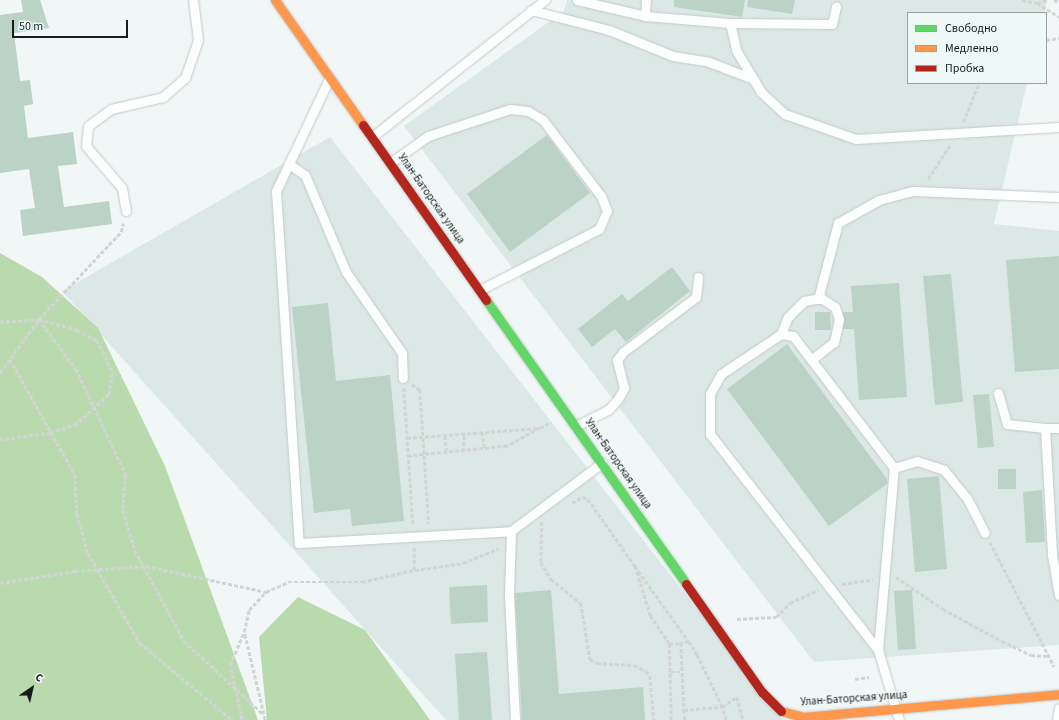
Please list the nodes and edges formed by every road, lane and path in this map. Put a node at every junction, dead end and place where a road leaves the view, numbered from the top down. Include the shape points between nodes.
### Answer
1 (193, 0) edge
2 (275, 0) edge
3 (545, 0) edge
4 (577, 0) edge
5 (646, 0) edge
6 (1022, 0) edge
7 (1048, 0) edge
8 (1054, 0) edge
9 (1059, 2) edge
10 (1037, 4) junction
11 (836, 6) dead end
12 (531, 10) junction
13 (645, 16) junction
14 (1059, 17) edge
15 (730, 23) junction
16 (1059, 38) edge
17 (1047, 40) edge
18 (330, 78) junction
19 (753, 79) junction
20 (979, 84) edge
21 (1059, 127) edge
22 (958, 134) junction
23 (372, 137) junction
24 (390, 163) junction
25 (289, 164) junction
26 (913, 191) junction
27 (1059, 197) edge
28 (126, 210) joint
29 (698, 277) dead end
30 (480, 290) junction
31 (818, 298) junction
32 (39, 319) junction
33 (0, 322) edge
34 (781, 334) junction
35 (10, 359) junction
36 (811, 360) junction
37 (0, 373) edge
38 (403, 378) junction
39 (998, 393) dead end
40 (94, 408) junction
41 (545, 426) dead end
42 (576, 426) junction
43 (540, 428) junction
44 (1045, 428) junction
45 (1059, 428) edge
46 (482, 432) junction
47 (51, 433) junction
48 (464, 434) junction
49 (445, 436) junction
50 (423, 437) junction
51 (407, 438) junction
52 (0, 440) edge
53 (485, 449) junction
54 (463, 452) junction
55 (447, 454) junction
56 (408, 456) junction
57 (425, 456) junction
58 (602, 463) junction
59 (894, 468) junction
60 (565, 507) dead end
61 (544, 518) dead end
62 (511, 530) junction
63 (985, 532) joint
64 (414, 536) junction
65 (430, 536) junction
66 (144, 566) junction
67 (635, 566) junction
68 (98, 570) junction
69 (414, 570) junction
70 (884, 578) junction
71 (0, 583) edge
72 (828, 587) junction
73 (266, 592) junction
74 (1059, 596) edge
75 (737, 619) dead end
76 (244, 632) junction
77 (689, 642) junction
78 (681, 643) junction
79 (669, 644) junction
80 (878, 650) junction
81 (1048, 656) junction
82 (1054, 666) dead end
83 (670, 672) junction
84 (682, 672) junction
85 (869, 677) dead end
86 (855, 679) dead end
87 (235, 686) junction
88 (1059, 694) edge
89 (722, 706) junction
90 (897, 708) junction
91 (1059, 708) edge
92 (684, 710) junction
93 (263, 714) junction
94 (783, 716) edge
95 (232, 720) edge
96 (242, 720) edge
97 (264, 720) edge
98 (515, 720) edge
99 (654, 720) edge
100 (671, 720) edge
101 (685, 720) edge
102 (726, 720) edge
103 (743, 720) edge
104 (900, 720) edge
105 (1057, 720) edge

1 - 28 lane via 198,40 185,78 163,97 111,109 88,126 86,146 122,188
2 - 18 street, Улан-Баторская улица
3 - 12 lane
4 - 13 lane
5 - 13 lane
6 - 10 path
7 - 10 path
8 - 9 path
10 - 14 path
11 - 15 lane via 832,24
12 - 19 lane via 609,30 673,56 710,62
12 - 23 lane
13 - 15 lane
15 - 19 lane via 736,50
16 - 17 path
18 - 23 street, Улан-Баторская улица
18 - 25 lane
19 - 22 lane via 786,114 856,140
20 - 22 path
21 - 22 lane
22 - 26 path via 925,183
23 - 24 street, Улан-Баторская улица
24 - 30 street, Улан-Баторская улица
24 - 30 lane via 428,136 510,109 528,111 543,120 601,196 606,211 599,229
25 - 38 lane via 305,175 346,272 402,354
25 - 64 lane via 276,191 299,543
26 - 27 lane
26 - 31 lane via 879,200 838,223
28 - 32 path via 121,232
29 - 42 lane via 696,298 623,352 617,360 624,388 618,399 609,409
30 - 42 street, Улан-Баторская улица
31 - 34 lane via 804,301 788,316
31 - 36 lane via 835,307 840,319 834,342
32 - 33 path
32 - 35 path
32 - 40 path via 76,369
32 - 40 path via 97,340 113,373 109,395
34 - 36 lane via 793,336
34 - 72 lane via 721,374 710,394 710,434
35 - 37 path
35 - 47 path
36 - 59 lane
38 - 50 path via 420,390
38 - 51 path
39 - 44 lane via 1006,424
40 - 47 path via 77,424
40 - 66 path via 126,475 123,510 135,550
41 - 43 path
42 - 58 street, Улан-Баторская улица
43 - 46 path
43 - 53 path via 507,446
44 - 45 lane
44 - 74 lane via 1052,555
46 - 48 path
46 - 53 path
47 - 52 path
47 - 68 path via 75,475 77,514 88,553
48 - 49 path
48 - 54 path
49 - 50 path
49 - 55 path
50 - 51 path
50 - 57 path
51 - 56 path
53 - 54 path
54 - 55 path
55 - 57 path
56 - 57 path
56 - 64 path
57 - 65 path
58 - 62 lane
58 - 94 street, Улан-Баторская улица via 762,692
59 - 63 lane via 917,461 944,470 967,498
59 - 70 lane
60 - 67 path via 583,497 588,498
61 - 99 path via 541,520 544,526 540,562 551,579 581,603 590,659 597,663 634,665 646,671 650,676
62 - 65 lane
62 - 69 path via 497,551 464,563
62 - 98 lane via 508,596
63 - 81 path
64 - 65 lane
64 - 69 path
66 - 68 path
66 - 73 path
66 - 87 path via 184,641
67 - 77 path
67 - 79 path via 650,616
68 - 71 path
68 - 95 path via 140,643
69 - 73 path via 362,582 288,582
70 - 72 path
70 - 80 lane
70 - 81 path via 896,577 910,583 943,609 1002,641 1032,655
72 - 75 path via 790,603 776,617
72 - 80 lane
73 - 76 path via 249,610
76 - 87 path via 230,665
76 - 93 path
77 - 78 path
77 - 89 path
78 - 79 path
78 - 84 path
79 - 83 path
80 - 90 lane
81 - 82 path
83 - 84 path
83 - 100 path
84 - 92 path
85 - 86 path
87 - 93 path
87 - 96 path
88 - 90 street, Улан-Баторская улица
89 - 92 path
89 - 102 path
89 - 103 path via 737,697
90 - 94 street, Улан-Баторская улица via 803,717
90 - 104 lane
91 - 105 lane
92 - 101 path
93 - 97 path

